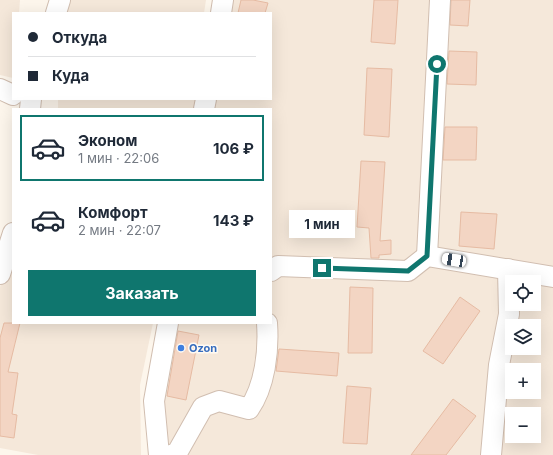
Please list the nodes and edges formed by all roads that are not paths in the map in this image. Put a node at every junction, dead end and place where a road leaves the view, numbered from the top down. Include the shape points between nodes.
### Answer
1 (60, 0) edge
2 (223, 0) edge
3 (440, 0) edge
4 (56, 12) edge
5 (221, 12) edge
6 (0, 89) edge
7 (12, 95) edge
8 (12, 236) edge
9 (427, 256) junction
10 (508, 269) junction
11 (272, 270) edge
12 (0, 274) edge
13 (553, 277) edge
14 (168, 324) edge
15 (267, 324) edge
16 (159, 455) edge
17 (171, 455) edge
18 (491, 455) edge

1 - 4 street
2 - 5 street
3 - 9 street
6 - 7 street
8 - 12 street
9 - 10 street
9 - 11 street via 408,271 278,266
10 - 13 street
10 - 18 street via 509,314 499,365
14 - 16 street via 154,401
15 - 17 street via 268,344 258,396 249,409 219,401 203,407 178,453

